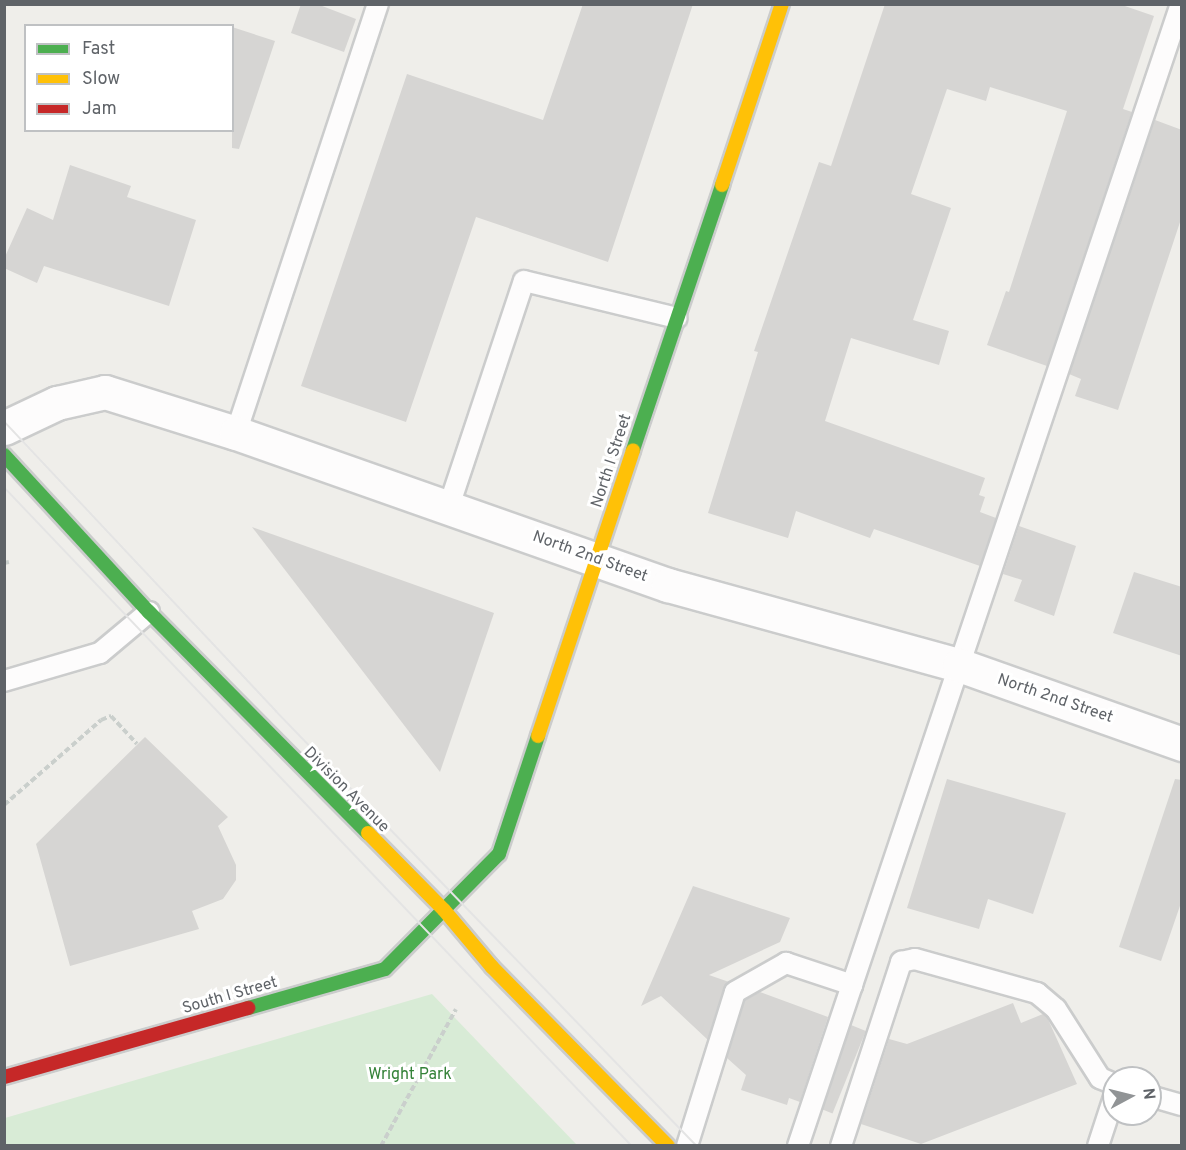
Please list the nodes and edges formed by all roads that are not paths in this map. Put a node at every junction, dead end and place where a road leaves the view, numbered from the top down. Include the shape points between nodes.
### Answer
1 (378, 4) edge
2 (782, 4) edge
3 (1181, 4) edge
4 (677, 318) junction
5 (4, 428) edge
6 (236, 433) junction
7 (4, 455) edge
8 (448, 506) junction
9 (598, 561) junction
10 (149, 612) junction
11 (959, 665) junction
12 (4, 681) edge
13 (1182, 744) edge
14 (444, 910) junction
15 (852, 984) junction
16 (4, 1077) edge
17 (1102, 1079) edge
18 (1162, 1099) edge
19 (1182, 1105) edge
20 (1105, 1126) edge
21 (668, 1146) edge
22 (687, 1146) edge
23 (798, 1146) edge
24 (841, 1146) edge
25 (1098, 1146) edge

1 - 6 lane
2 - 4 main road, North I Street
3 - 11 lane
4 - 8 lane via 524,281
4 - 9 main road, North I Street
5 - 6 street, North 2nd Street via 57,403 105,392
6 - 8 street, North 2nd Street
7 - 10 main road, Division Avenue
8 - 9 street, North 2nd Street
9 - 11 street, North 2nd Street via 668,585
9 - 14 main road, North I Street via 499,854
10 - 12 lane via 100,653
10 - 14 main road, Division Avenue
11 - 13 street, North 2nd Street
11 - 15 lane
14 - 16 main road, South I Street via 386,969
14 - 21 main road, Division Avenue via 492,967
15 - 22 lane via 786,963 735,992
15 - 23 lane
17 - 24 lane via 1056,1009 1037,993 915,959 901,962
18 - 19 lane
20 - 25 lane

